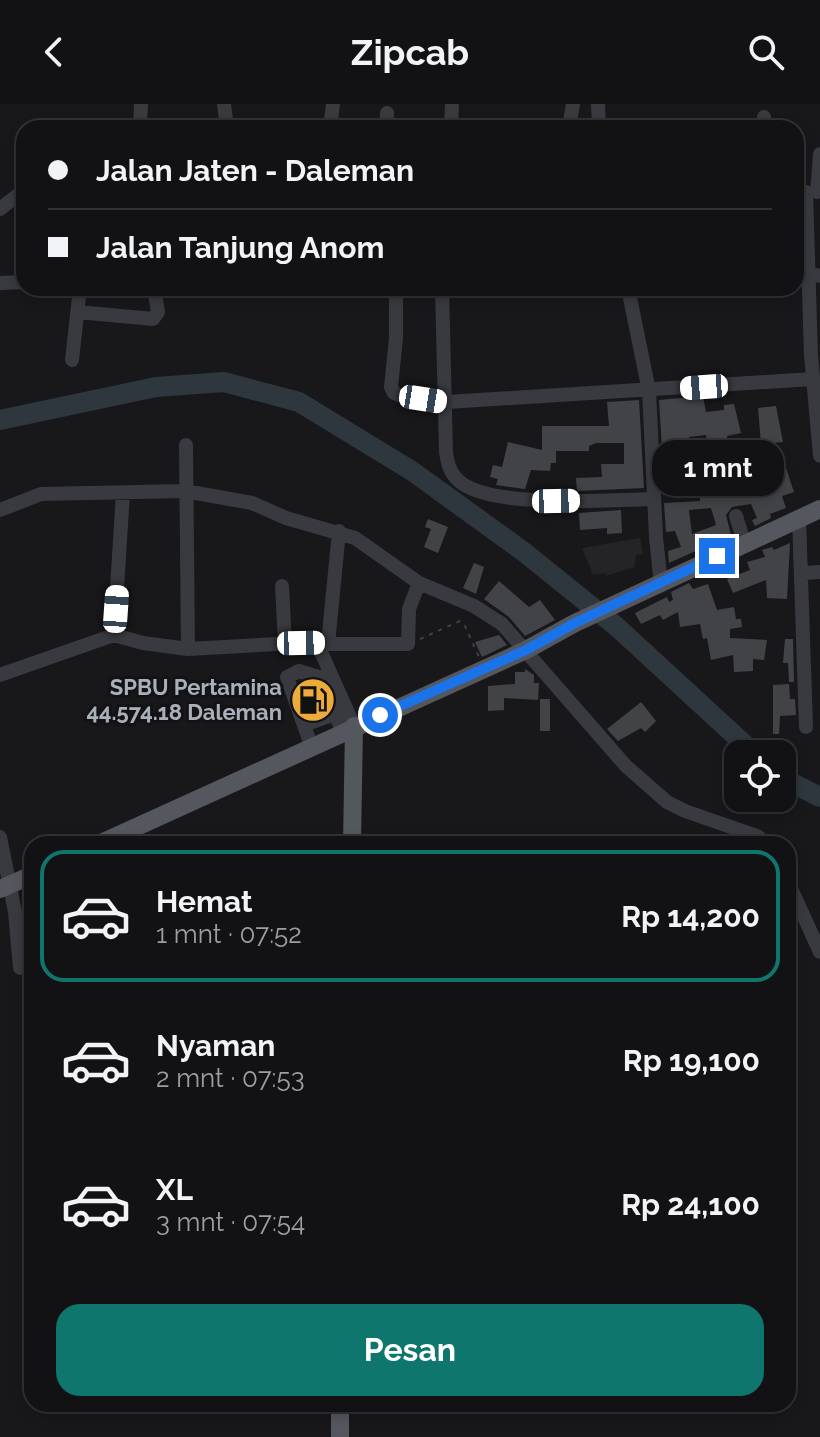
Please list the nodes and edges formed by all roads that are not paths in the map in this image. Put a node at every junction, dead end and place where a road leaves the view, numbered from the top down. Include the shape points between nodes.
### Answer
1 (820, 154) edge
2 (810, 192) edge
3 (16, 196) edge
4 (0, 209) edge
5 (807, 276) edge
6 (79, 296) edge
7 (155, 296) edge
8 (396, 296) edge
9 (442, 296) edge
10 (630, 296) edge
11 (78, 312) junction
12 (815, 355) edge
13 (72, 360) dead end
14 (813, 379) junction
15 (649, 391) junction
16 (447, 402) junction
17 (186, 445) dead end
18 (820, 456) edge
19 (185, 494) junction
20 (123, 497) junction
21 (653, 499) junction
22 (820, 509) edge
23 (0, 510) edge
24 (736, 516) dead end
25 (799, 518) junction
26 (339, 534) junction
27 (744, 542) junction
28 (820, 572) edge
29 (803, 573) junction
30 (419, 583) junction
31 (661, 585) junction
32 (282, 586) dead end
33 (114, 635) junction
34 (285, 644) junction
35 (323, 644) junction
36 (188, 649) junction
37 (526, 650) junction
38 (0, 675) edge
39 (804, 679) junction
40 (820, 679) edge
41 (298, 708) junction
42 (335, 708) junction
43 (806, 727) dead end
44 (311, 745) junction
45 (116, 836) edge
46 (351, 836) edge
47 (757, 836) edge
48 (0, 837) edge
49 (24, 878) edge
50 (4, 887) edge
51 (796, 900) edge
52 (820, 952) edge
53 (20, 968) dead end
54 (340, 1412) edge
55 (340, 1437) edge

1 - 2 street
2 - 5 street
3 - 4 street
5 - 12 street
6 - 11 street
7 - 11 street via 158,312 153,319
8 - 16 street via 392,391
9 - 16 street
10 - 15 street
11 - 13 street
12 - 14 street
14 - 15 street
14 - 18 street
15 - 16 street
15 - 21 street
16 - 21 street via 448,466 466,486 556,501
17 - 19 street
19 - 20 street
19 - 26 street via 243,500
19 - 36 street
20 - 23 street via 41,494
20 - 33 street
21 - 31 street
22 - 25 main road
24 - 27 street
25 - 27 main road
25 - 29 street
26 - 30 street via 371,548
26 - 35 street
27 - 31 main road
28 - 29 street
29 - 39 street
30 - 35 street via 409,609 408,644
30 - 37 street via 491,616
31 - 37 main road
32 - 34 street
33 - 36 street
33 - 38 street
34 - 35 street
34 - 36 street
35 - 42 street
37 - 42 main road via 484,669
37 - 47 street via 647,786 685,811
39 - 40 street
39 - 43 street
41 - 42 street
41 - 42 street
41 - 42 street via 287,679 302,671
41 - 44 street
42 - 44 main road
42 - 46 main road
44 - 45 main road
48 - 50 street
49 - 50 main road
50 - 53 street via 17,924
51 - 52 street
54 - 55 main road

